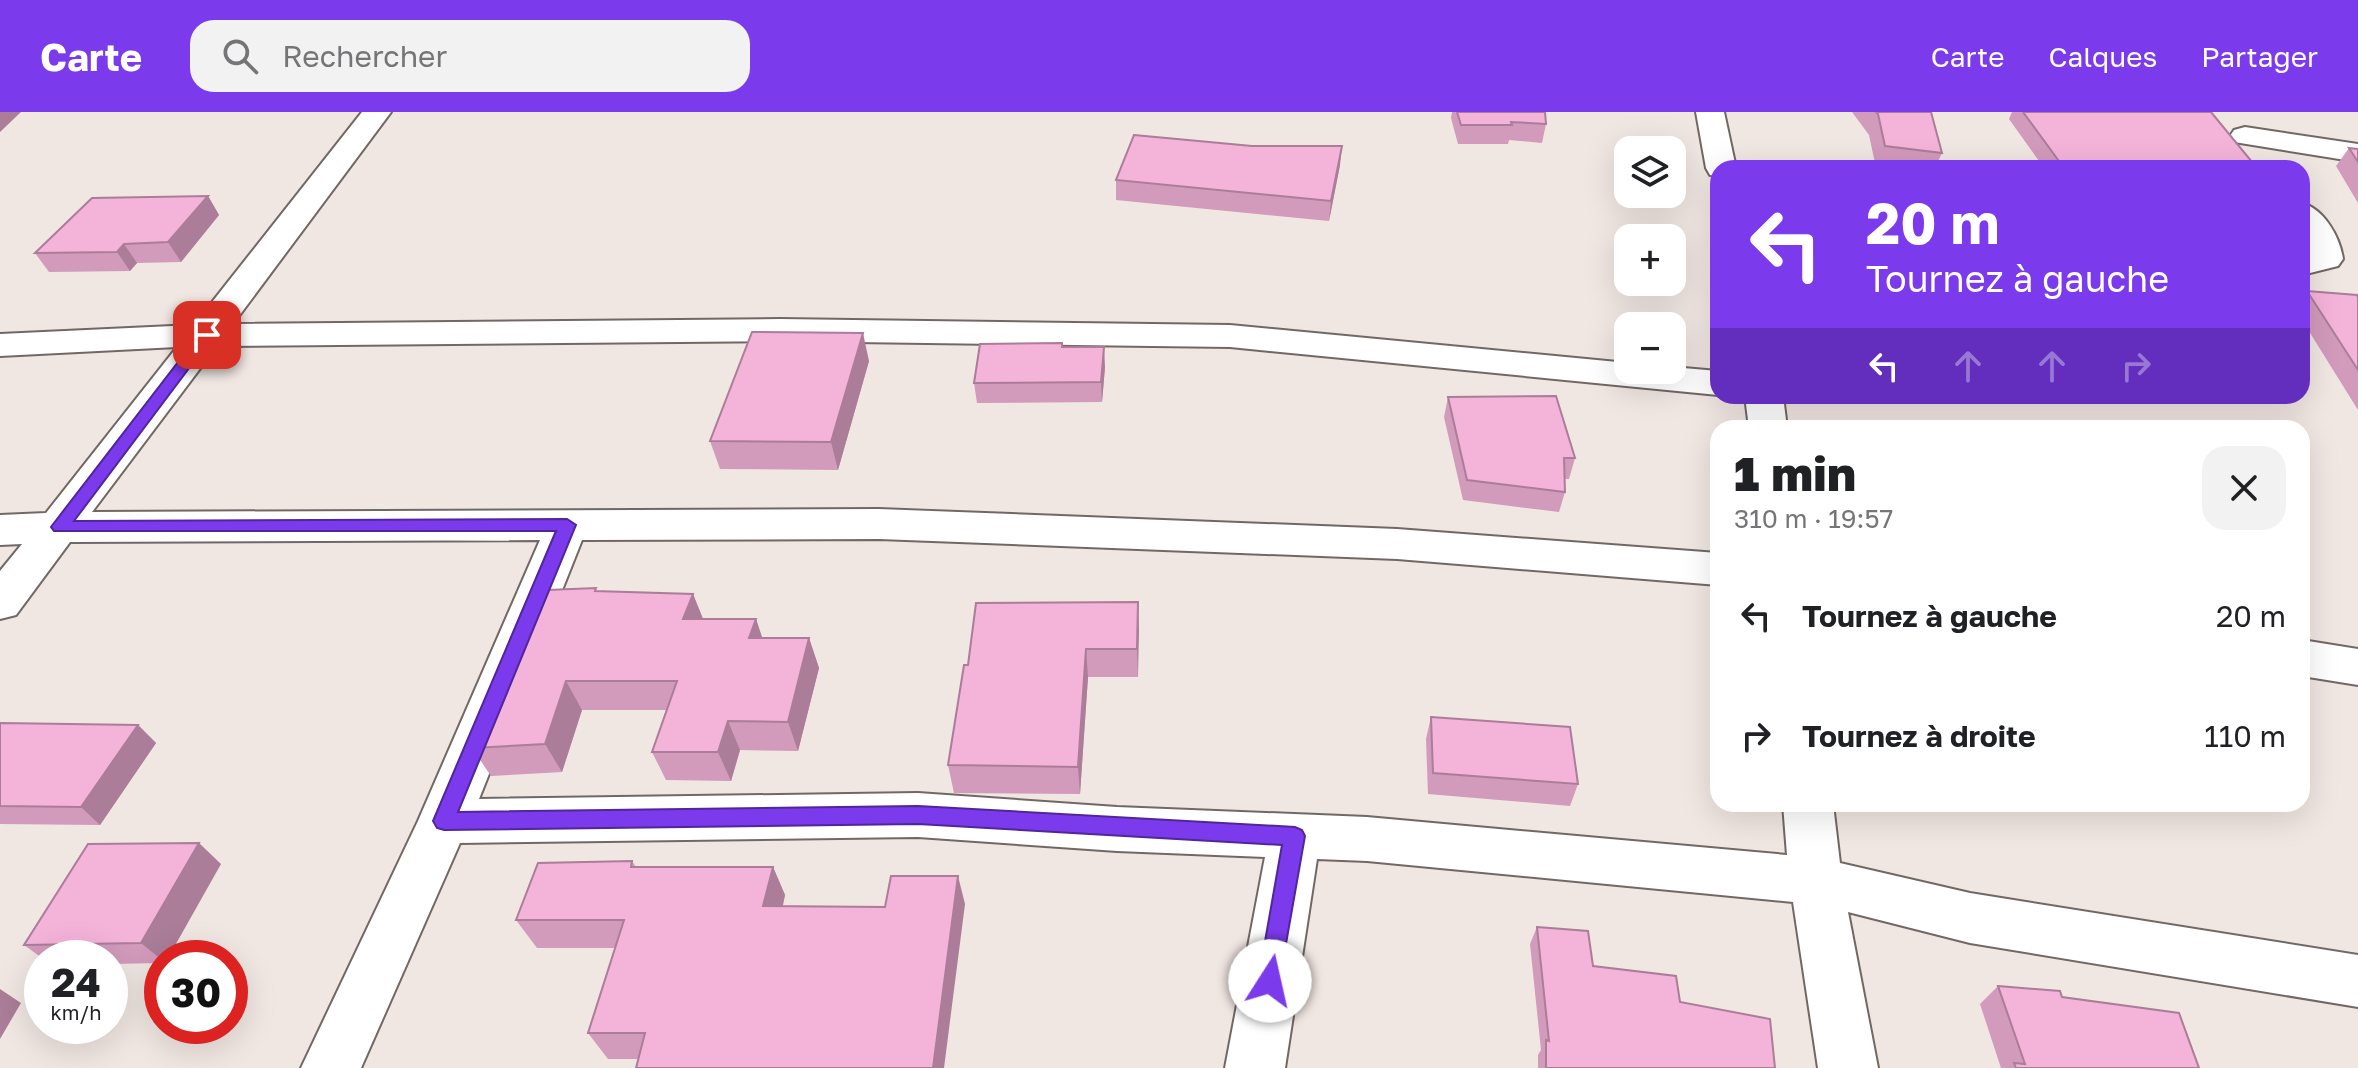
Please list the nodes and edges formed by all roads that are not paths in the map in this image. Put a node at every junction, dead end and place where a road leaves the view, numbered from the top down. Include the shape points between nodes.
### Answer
1 (377, 112) edge
2 (1710, 112) edge
3 (2236, 124) edge
4 (2358, 153) edge
5 (1719, 160) edge
6 (2263, 160) edge
7 (2310, 224) edge
8 (2310, 263) edge
9 (207, 335) junction
10 (0, 345) edge
11 (1710, 382) edge
12 (567, 525) junction
13 (60, 527) junction
14 (0, 530) edge
15 (1710, 568) edge
16 (0, 603) edge
17 (2310, 659) edge
18 (2358, 667) edge
19 (1809, 812) edge
20 (444, 821) junction
21 (1295, 836) junction
22 (1816, 881) junction
23 (2358, 981) edge
24 (331, 1068) edge
25 (1255, 1068) edge
26 (1848, 1068) edge

1 - 9 street
2 - 5 street
3 - 4 street
3 - 6 street
7 - 8 street via 2324,242 2326,259
9 - 10 street
9 - 11 street via 780,330 1230,336
9 - 13 street
12 - 13 street
12 - 15 street via 879,524 1397,544
12 - 20 street
13 - 14 street
13 - 16 street
17 - 18 street
19 - 22 street
20 - 21 street via 918,815
20 - 24 street
21 - 22 street
21 - 25 street
22 - 23 street via 1970,918
22 - 26 street

